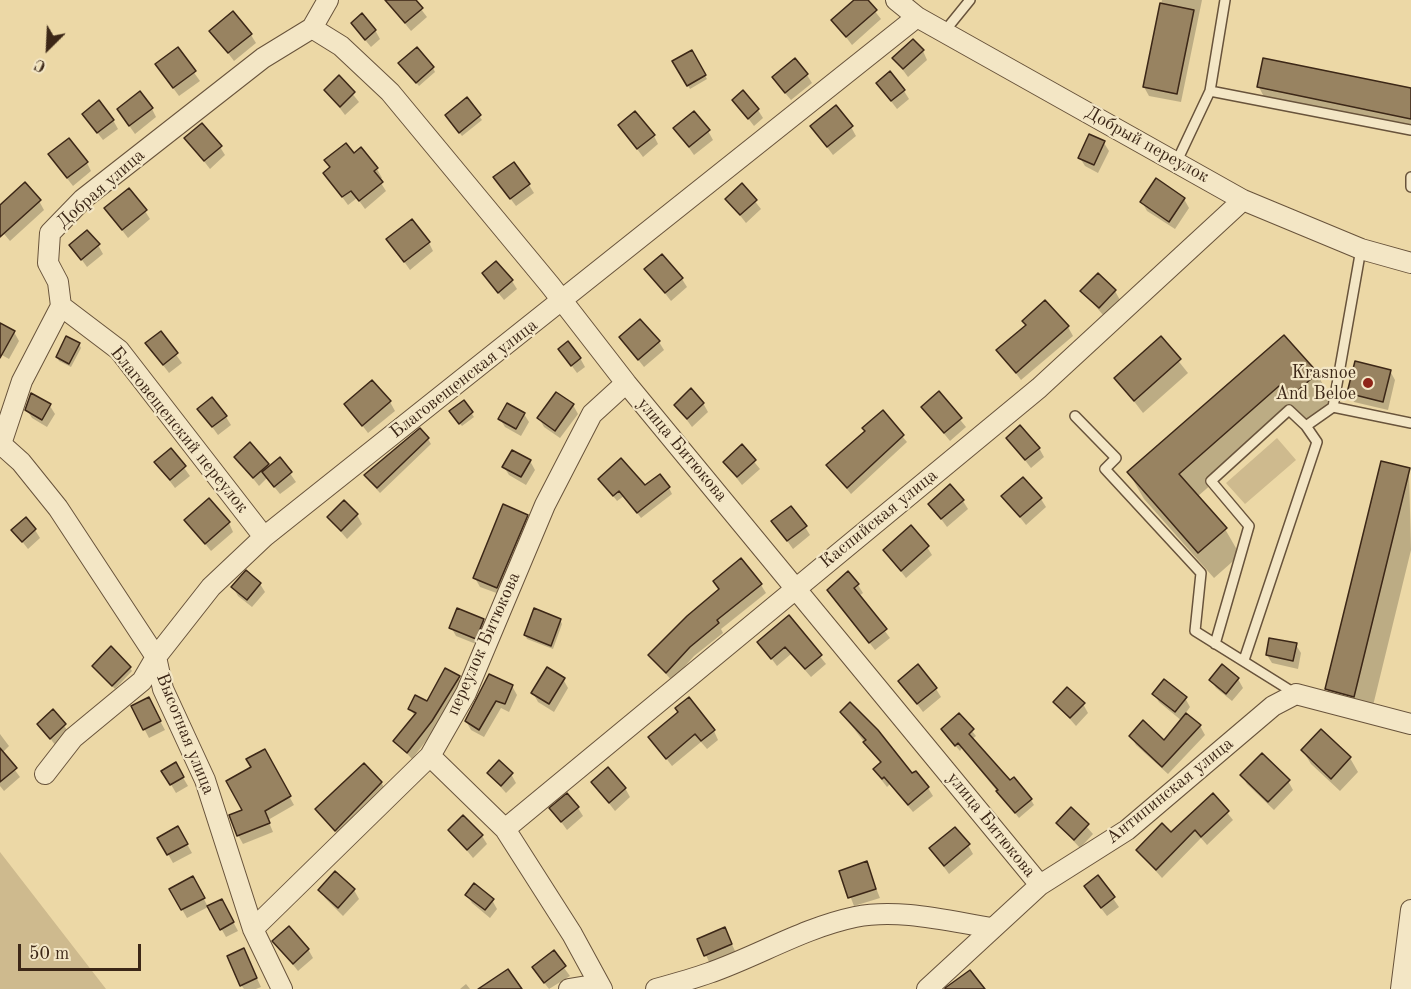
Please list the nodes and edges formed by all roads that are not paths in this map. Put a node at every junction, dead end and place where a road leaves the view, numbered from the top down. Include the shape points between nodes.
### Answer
1 (328, 0) edge
2 (896, 0) edge
3 (970, 0) edge
4 (1225, 0) edge
5 (917, 17) junction
6 (312, 28) junction
7 (944, 32) junction
8 (1210, 91) junction
9 (1411, 130) edge
10 (1177, 161) junction
11 (1411, 177) edge
12 (1411, 187) edge
13 (1243, 200) junction
14 (1361, 249) junction
15 (1411, 263) edge
16 (562, 301) junction
17 (61, 306) junction
18 (626, 382) junction
19 (1333, 407) junction
20 (1075, 416) dead end
21 (1411, 423) edge
22 (1306, 426) junction
23 (1, 446) edge
24 (264, 537) junction
25 (796, 587) junction
26 (1215, 644) junction
27 (156, 657) junction
28 (1244, 660) junction
29 (1296, 694) junction
30 (1411, 724) edge
31 (430, 756) junction
32 (45, 774) dead end
33 (505, 829) junction
34 (1040, 885) junction
35 (1411, 910) edge
36 (992, 928) junction
37 (253, 929) junction
38 (600, 987) edge
39 (282, 989) edge
40 (569, 989) edge
41 (656, 989) edge
42 (927, 989) edge
43 (1401, 989) edge

1 - 6 street, Добрая улица
2 - 5 street, Добрый переулок
3 - 7 lane
4 - 8 lane
5 - 7 street, Добрый переулок
5 - 16 street, Благовещенская улица
6 - 16 street, улица Битюкова via 341,46 390,92
6 - 17 street, Добрая улица via 244,72 83,199 50,233 48,263 58,282
7 - 10 street, Добрый переулок
8 - 9 lane
8 - 10 lane
10 - 13 street, Добрый переулок
11 - 12 lane
13 - 14 street, Добрый переулок
13 - 25 street, Каспийская улица via 1039,388
14 - 15 street, Добрый переулок
14 - 19 lane
16 - 18 street, улица Битюкова
16 - 24 street, Благовещенская улица
17 - 23 street via 22,381
17 - 24 street, Благовещенский переулок via 119,350
18 - 25 street, улица Битюкова
18 - 31 street, переулок Битюкова via 592,414 555,485 466,693
19 - 21 lane
19 - 22 lane
20 - 26 lane via 1116,458 1105,469 1201,573 1195,631
22 - 26 lane via 1289,410 1211,481 1249,526
22 - 28 lane via 1317,442
23 - 27 street, Высотная улица via 21,462 58,508
24 - 27 street, Благовещенская улица via 212,587
25 - 33 street, Каспийская улица
25 - 34 street, улица Битюкова
26 - 28 lane
27 - 32 street, Благовещенская улица via 142,681 73,738
27 - 37 street, Высотная улица via 163,689 205,780
28 - 29 lane
29 - 30 street
29 - 34 street, Антипинская улица via 1273,706 1127,830
31 - 33 street
31 - 37 street, переулок Битюкова
33 - 38 street via 572,934
34 - 36 street, Антипинская улица
35 - 43 street
36 - 41 street via 927,918 856,917
36 - 42 street, Антипинская улица
37 - 39 street, Высотная улица
38 - 40 street

